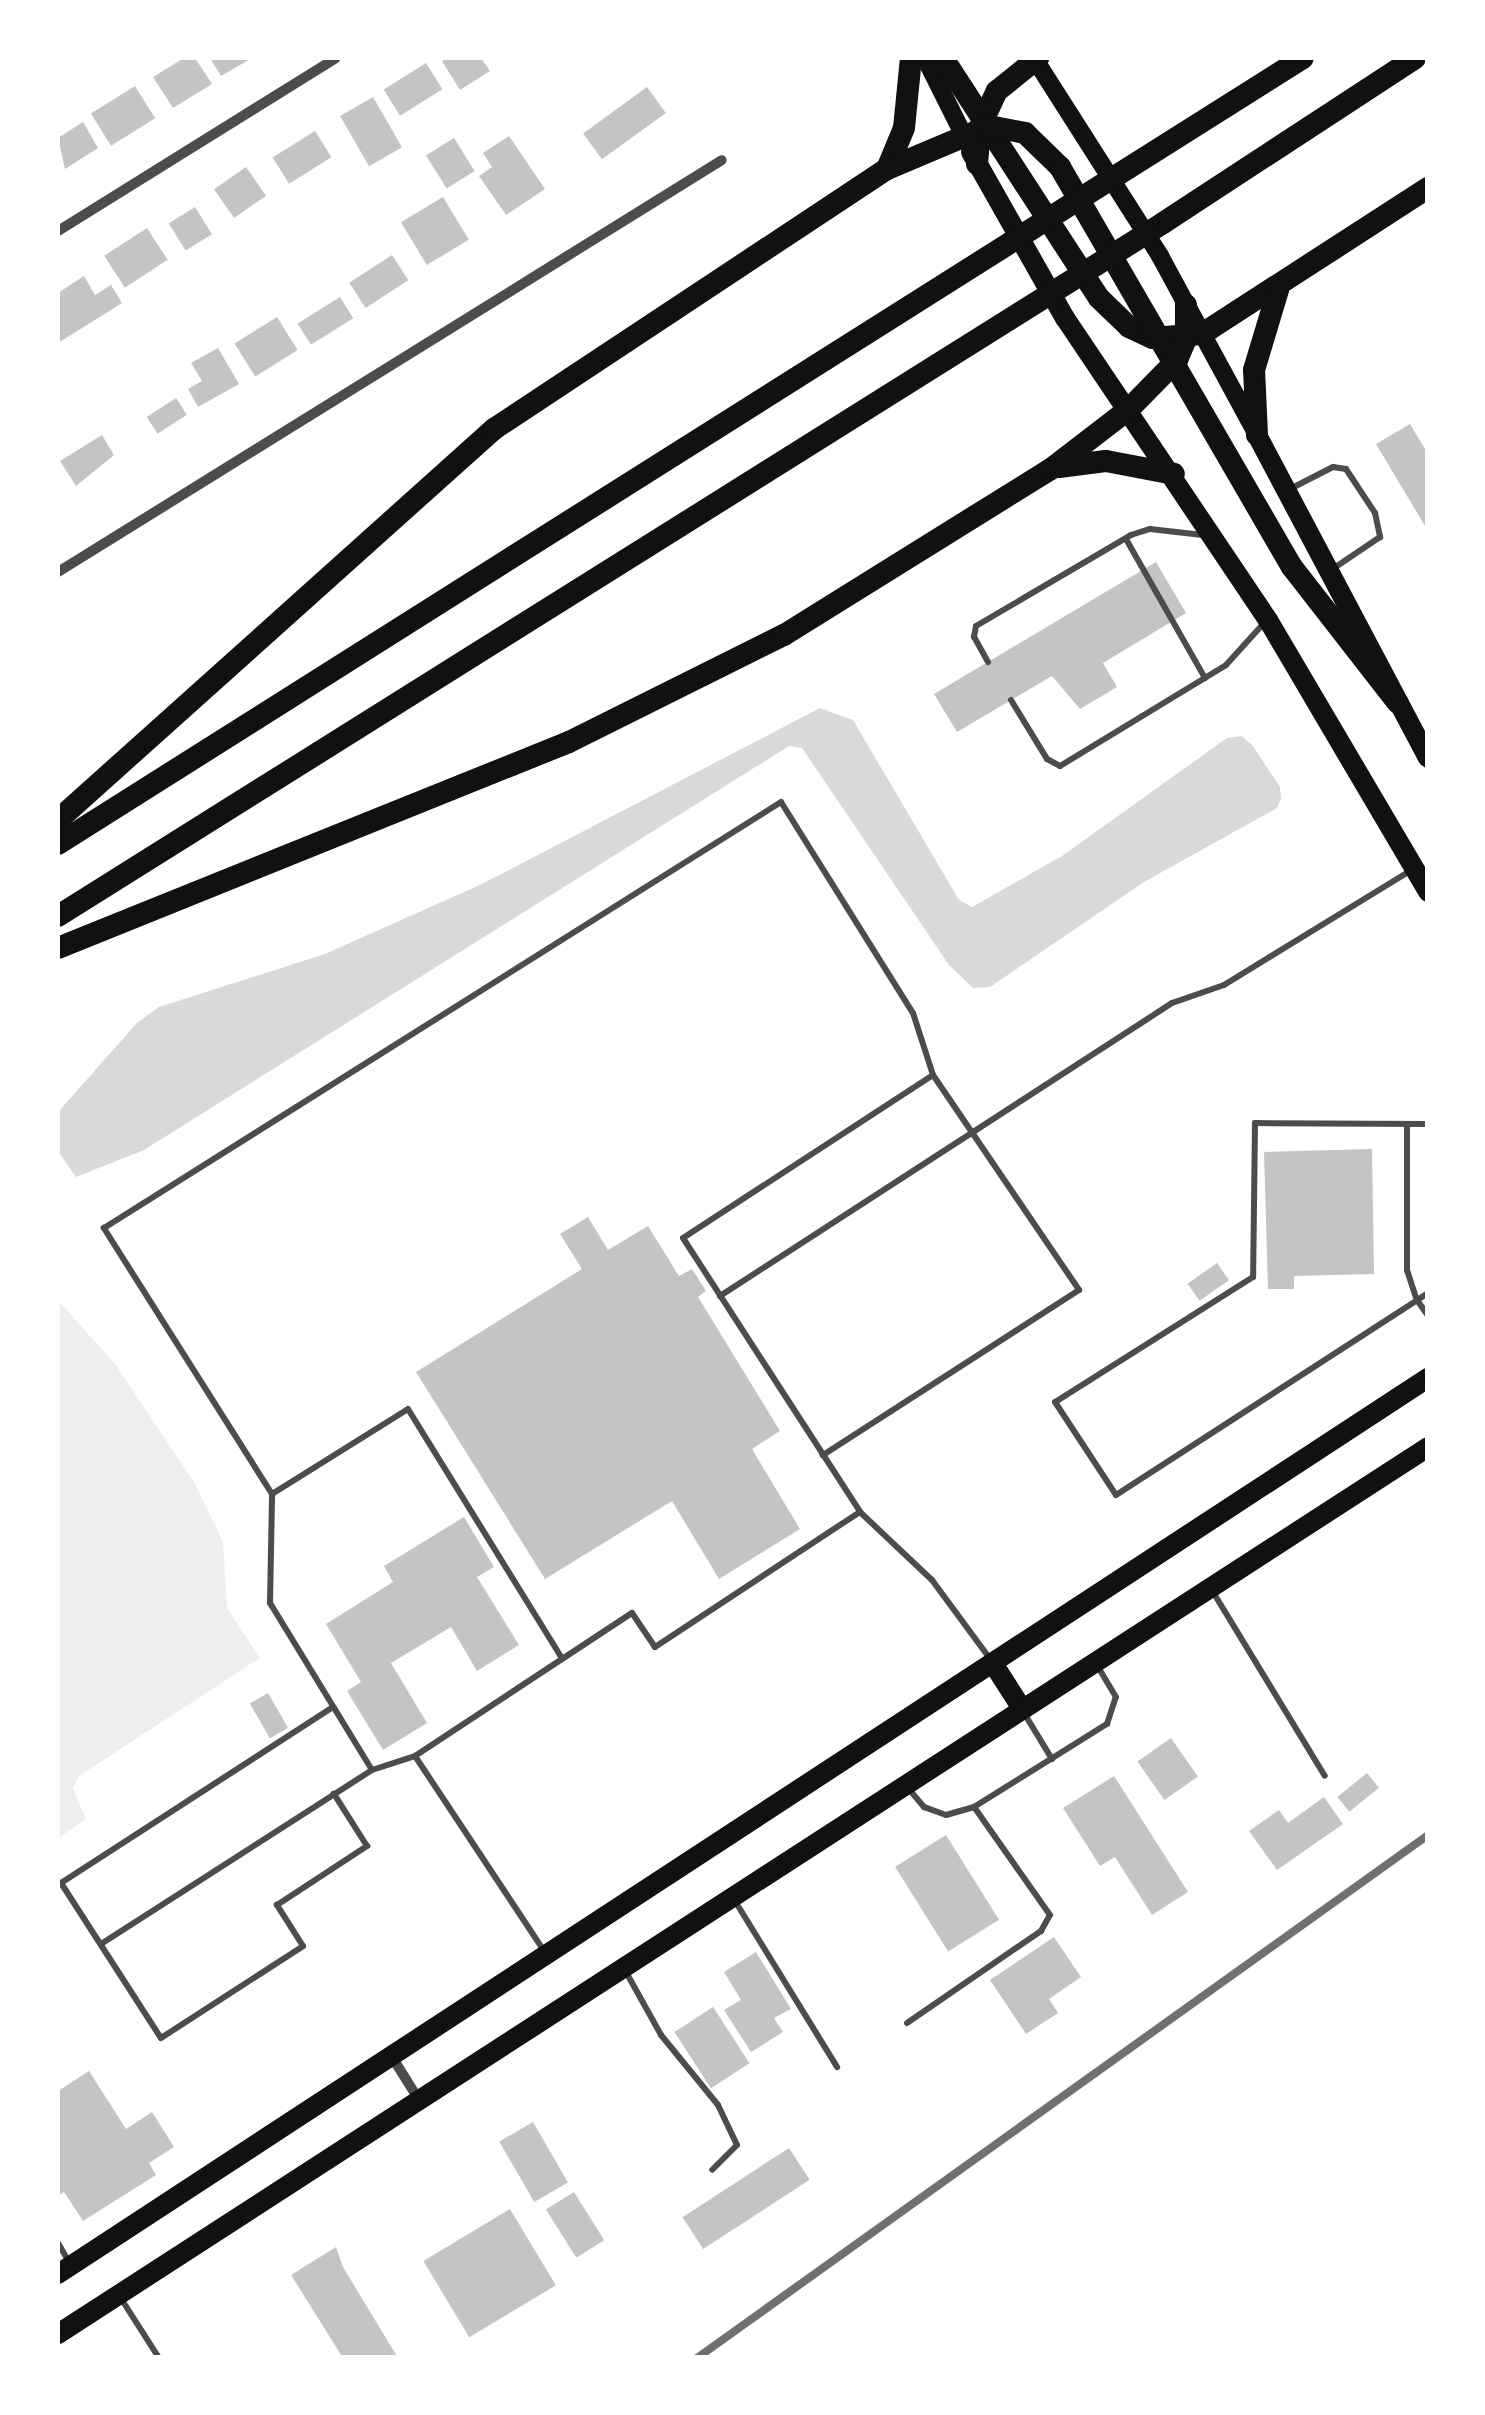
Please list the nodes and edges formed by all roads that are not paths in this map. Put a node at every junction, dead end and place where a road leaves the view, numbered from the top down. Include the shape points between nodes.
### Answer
1 (336, 58) edge
2 (911, 58) edge
3 (925, 58) edge
4 (944, 58) edge
5 (1036, 58) edge
6 (1303, 58) edge
7 (1415, 58) edge
8 (979, 126) junction
9 (722, 160) dead end
10 (977, 164) joint
11 (887, 169) junction
12 (1428, 188) edge
13 (58, 230) edge
14 (1278, 290) junction
15 (1186, 305) joint
16 (1183, 343) junction
17 (1129, 408) junction
18 (1257, 435) junction
19 (1051, 469) junction
20 (1174, 474) junction
21 (1286, 491) junction
22 (1214, 536) junction
23 (1126, 539) junction
24 (1328, 570) junction
25 (58, 572) edge
26 (1268, 620) junction
27 (988, 662) dead end
28 (1205, 678) junction
29 (1011, 700) dead end
30 (1398, 703) junction
31 (1428, 758) edge
32 (58, 820) edge
33 (58, 844) edge
34 (1414, 870) junction
35 (1428, 892) edge
36 (58, 916) edge
37 (58, 948) edge
38 (934, 1076) junction
39 (1408, 1124) junction
40 (1428, 1124) edge
41 (976, 1130) junction
42 (1428, 1293) edge
43 (720, 1296) junction
44 (1417, 1300) junction
45 (1428, 1316) edge
46 (1428, 1378) edge
47 (1428, 1447) edge
48 (823, 1455) junction
49 (272, 1494) junction
50 (860, 1512) junction
51 (1210, 1586) junction
52 (562, 1658) junction
53 (1094, 1660) junction
54 (994, 1665) junction
55 (333, 1707) junction
56 (1020, 1707) junction
57 (415, 1756) junction
58 (1052, 1759) junction
59 (372, 1770) junction
60 (1325, 1776) dead end
61 (904, 1783) junction
62 (334, 1794) junction
63 (974, 1807) junction
64 (732, 1896) junction
65 (101, 1944) junction
66 (548, 1956) junction
67 (623, 1966) junction
68 (907, 2023) dead end
69 (392, 2057) junction
70 (837, 2066) dead end
71 (419, 2100) junction
72 (712, 2170) dead end
73 (58, 2243) edge
74 (64, 2270) edge
75 (118, 2294) junction
76 (58, 2334) edge
77 (159, 2358) edge

1 - 13 street
2 - 11 highway via 904,128
3 - 8 main road
4 - 8 highway
5 - 8 highway via 1005,82
5 - 15 main road
6 - 33 highway
7 - 36 highway
8 - 10 highway
8 - 11 highway
8 - 16 highway via 1110,312 1142,334
8 - 16 highway via 1025,132 1049,152
9 - 25 street
10 - 17 main road via 1066,318
11 - 32 highway via 476,442
12 - 14 highway
14 - 16 highway
14 - 18 highway via 1256,354
15 - 16 highway
16 - 17 highway
16 - 18 main road
16 - 30 highway via 1292,567
17 - 19 highway
17 - 20 main road
18 - 21 main road
19 - 20 highway via 1106,461
19 - 37 highway via 854,594 639,710
20 - 22 main road
21 - 24 main road
21 - 24 lane via 1334,467 1346,469 1376,513 1380,536 1371,548
22 - 23 lane via 1150,528
22 - 26 main road
23 - 27 lane via 976,626 974,638
23 - 28 lane
24 - 30 main road
26 - 28 lane
26 - 34 main road
28 - 29 lane via 1060,766 1047,758
30 - 31 main road
34 - 35 main road
34 - 41 lane via 1224,985 1172,1003
38 - 41 lane
38 - 43 lane via 682,1238
38 - 49 lane via 913,1012 781,802 104,1228
39 - 40 lane
39 - 44 lane via 1407,1270
39 - 44 lane via 1256,1123 1253,1278 1056,1402 1116,1495
41 - 43 lane
41 - 48 lane via 1079,1290
42 - 44 lane
43 - 48 lane
44 - 45 lane
46 - 54 main road
47 - 51 main road
48 - 50 lane
49 - 52 lane via 408,1409
49 - 55 lane via 270,1603
50 - 52 lane via 654,1647 632,1612
50 - 54 lane via 932,1580
51 - 53 main road
51 - 60 lane
52 - 57 lane
53 - 56 main road
53 - 58 lane via 1116,1696 1115,1710 1106,1724
54 - 56 main road
54 - 66 main road
55 - 59 lane
55 - 65 lane via 61,1883
56 - 58 lane
56 - 61 main road
57 - 59 lane
57 - 66 lane
58 - 63 lane
59 - 62 lane
61 - 63 lane via 924,1807 946,1815
61 - 64 main road
62 - 65 lane
62 - 65 lane via 368,1846 276,1905 303,1946 161,2038
63 - 68 lane via 1050,1914 1042,1932
64 - 67 main road
64 - 70 lane
66 - 69 main road
67 - 71 main road
67 - 72 lane via 661,2035 718,2106 738,2145
69 - 71 street
69 - 74 main road
71 - 75 main road
73 - 74 lane
75 - 76 main road
75 - 77 lane

